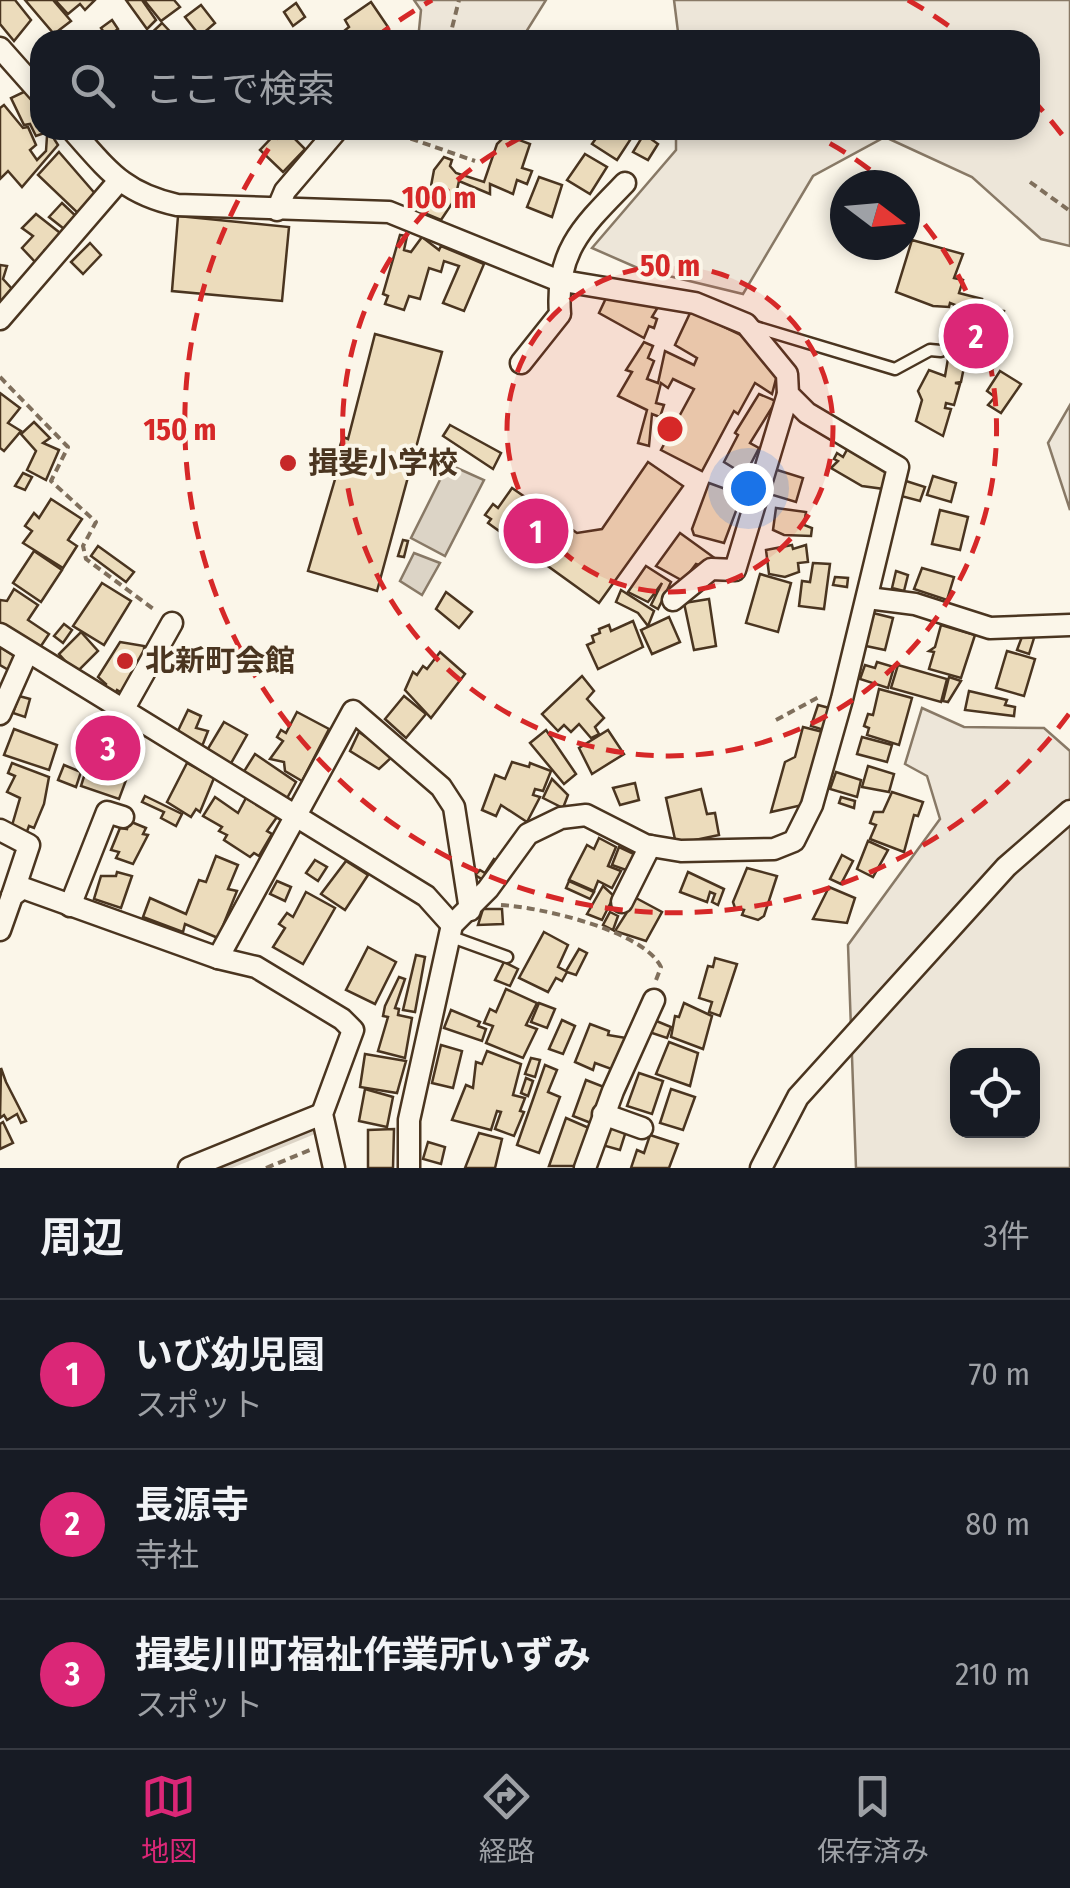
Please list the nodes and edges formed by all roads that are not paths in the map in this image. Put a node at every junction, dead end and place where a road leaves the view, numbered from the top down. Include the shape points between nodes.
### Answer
1 (0, 48) edge
2 (30, 82) edge
3 (81, 140) edge
4 (328, 140) edge
5 (118, 182) junction
6 (625, 183) dead end
7 (277, 210) junction
8 (557, 280) junction
9 (0, 319) edge
10 (746, 324) junction
11 (941, 352) dead end
12 (522, 363) dead end
13 (788, 394) junction
14 (868, 598) junction
15 (674, 600) dead end
16 (172, 623) road end
17 (1070, 625) edge
18 (0, 634) edge
19 (27, 654) junction
20 (122, 712) junction
21 (0, 714) edge
22 (1070, 811) edge
23 (294, 816) junction
24 (122, 817) dead end
25 (0, 830) edge
26 (650, 846) junction
27 (12, 896) junction
28 (622, 902) dead end
29 (70, 906) junction
30 (473, 907) junction
31 (0, 930) edge
32 (450, 930) junction
33 (507, 957) dead end
34 (218, 958) junction
35 (654, 1000) road end
36 (322, 1114) junction
37 (604, 1114) junction
38 (642, 1128) dead end
39 (189, 1168) edge
40 (334, 1168) edge
41 (409, 1168) edge
42 (585, 1168) edge
43 (761, 1168) edge

1 - 2 street
3 - 5 street
4 - 7 street via 285,190
5 - 7 street via 144,198 177,205
5 - 9 street
6 - 8 street via 579,230
7 - 8 street via 389,212
8 - 10 street via 695,303
8 - 12 street via 560,314
10 - 11 lane via 896,369 930,350
10 - 13 street via 788,374
13 - 14 street via 807,413 898,467
13 - 15 street via 734,570 712,569
14 - 17 street via 915,604 990,628
14 - 26 street via 812,805 794,841 774,849
16 - 20 street
18 - 19 street
19 - 20 street
19 - 21 street
20 - 23 street
22 - 43 street via 1006,867 798,1096
23 - 30 street via 353,711 442,787 454,807
23 - 32 street via 426,896
23 - 34 street
24 - 29 street via 107,812
25 - 27 street via 29,844
26 - 28 street
26 - 30 street via 586,815 561,818 528,834
27 - 29 street via 22,888
27 - 31 street
29 - 34 street
30 - 32 street
32 - 33 lane
32 - 41 street via 409,1120
34 - 36 street via 256,967 353,1030
35 - 37 street
36 - 39 street
36 - 40 street
37 - 38 street
37 - 42 street

